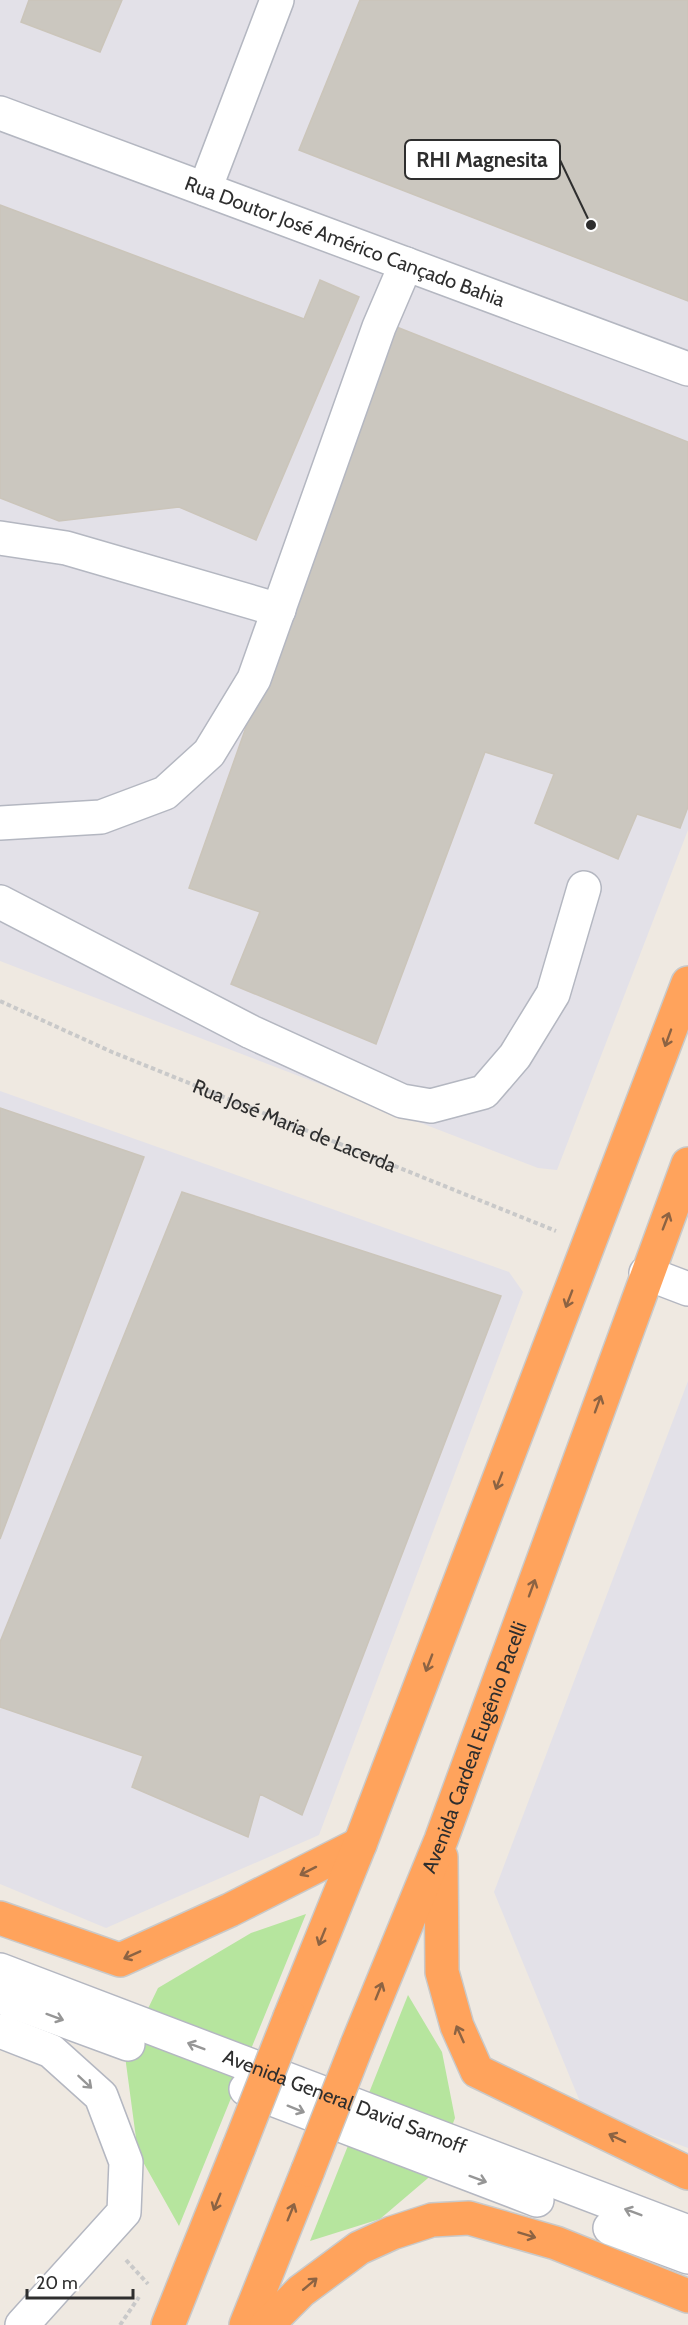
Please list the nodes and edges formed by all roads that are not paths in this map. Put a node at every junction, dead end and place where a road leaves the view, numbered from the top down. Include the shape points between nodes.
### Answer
1 (277, 0) edge
2 (0, 113) edge
3 (205, 189) junction
4 (406, 264) junction
5 (688, 369) edge
6 (0, 538) edge
7 (279, 610) junction
8 (0, 823) edge
9 (584, 888) dead end
10 (0, 902) edge
11 (688, 983) edge
12 (688, 1164) edge
13 (646, 1273) junction
14 (688, 1289) edge
15 (441, 1840) junction
16 (360, 1844) junction
17 (0, 1918) edge
18 (0, 1970) edge
19 (0, 1997) edge
20 (0, 2031) edge
21 (688, 2173) edge
22 (688, 2232) edge
23 (688, 2257) edge
24 (688, 2296) edge
25 (170, 2318) edge
26 (22, 2325) edge
27 (246, 2325) edge
28 (267, 2325) edge

1 - 3 street
2 - 3 street, Rua Doutor José Américo Cançado Bahia
3 - 4 street, Rua Doutor José Américo Cançado Bahia
4 - 5 street, Rua Doutor José Américo Cançado Bahia
4 - 7 street via 379,327
6 - 7 street via 66,548
7 - 8 street via 254,679 209,753 165,793 100,817
9 - 10 street via 553,994 515,1056 484,1092 431,1106 402,1101 251,1032
11 -> 16 highway
13 -> 12 highway, Avenida Cardeal Eugênio Pacelli
13 - 14 street
15 -> 13 highway, Avenida Cardeal Eugênio Pacelli
21 -> 15 highway via 477,2071 457,2026 442,1972
27 -> 15 highway, Avenida Cardeal Eugênio Pacelli, bridge
16 -> 17 highway via 120,1960
16 -> 25 highway, bridge
22 -> 18 street, Avenida General David Sarnoff
19 -> 23 street, Avenida General David Sarnoff
20 -> 26 street via 51,2051 101,2097 126,2162 113,2224
28 -> 24 highway via 301,2291 359,2248 432,2220 470,2217 556,2243

